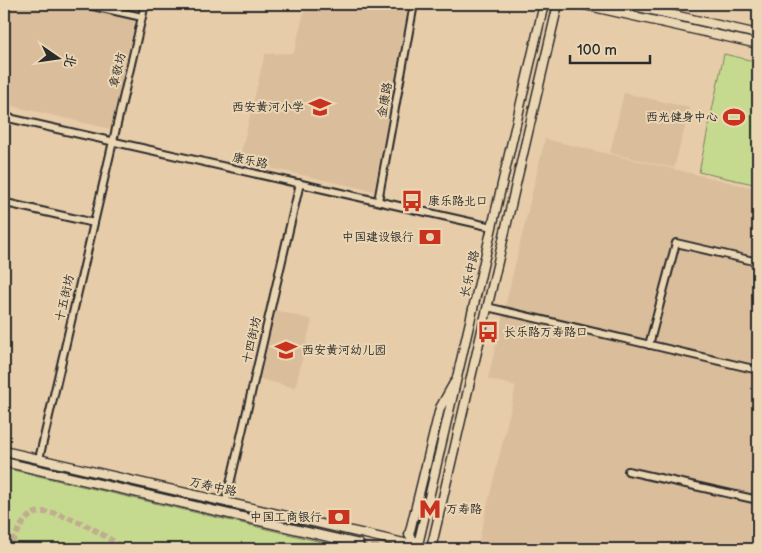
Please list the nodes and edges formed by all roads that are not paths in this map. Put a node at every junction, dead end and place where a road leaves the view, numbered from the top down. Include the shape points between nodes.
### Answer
1 (84, 4) edge
2 (145, 4) edge
3 (414, 4) edge
4 (544, 4) edge
5 (558, 4) edge
6 (580, 4) edge
7 (625, 4) edge
8 (142, 17) junction
9 (758, 34) edge
10 (758, 44) edge
11 (4, 117) edge
12 (113, 142) junction
13 (300, 184) junction
14 (378, 201) junction
15 (6, 203) dead end
16 (94, 223) junction
17 (492, 227) junction
18 (758, 262) edge
19 (487, 307) junction
20 (465, 342) junction
21 (479, 345) junction
22 (649, 345) junction
23 (758, 370) edge
24 (4, 451) edge
25 (39, 459) junction
26 (4, 462) edge
27 (92, 471) junction
28 (628, 471) dead end
29 (150, 495) junction
30 (758, 500) edge
31 (226, 501) junction
32 (388, 540) junction
33 (359, 544) dead end
34 (417, 548) edge
35 (399, 549) edge
36 (431, 549) edge

1 - 8 street
2 - 8 street, 章敬坊
3 - 14 street, 金康路
4 - 17 main road, 长乐中路
5 - 19 main road, 长乐中路
6 - 10 main road
7 - 9 main road
8 - 12 street, 章敬坊
11 - 12 street, 康乐路
12 - 13 street, 康乐路
12 - 16 street, 十五街坊
13 - 14 street, 康乐路
13 - 31 street, 十四街坊
14 - 17 street, 康乐路
15 - 16 street
16 - 25 street, 十五街坊
17 - 20 main road, 长乐中路
18 - 22 street via 676,243
19 - 21 main road, 长乐中路
19 - 22 street
20 - 21 main road
20 - 34 main road, 长乐中路
21 - 36 main road, 长乐中路
22 - 23 street
24 - 25 main road, 万寿中路
25 - 27 main road, 万寿中路
26 - 29 main road
27 - 29 main road
27 - 31 main road, 万寿中路
28 - 30 street
29 - 33 main road
31 - 32 main road, 万寿中路
32 - 34 main road, 万寿中路
32 - 35 main road
34 - 36 main road, 万寿中路

